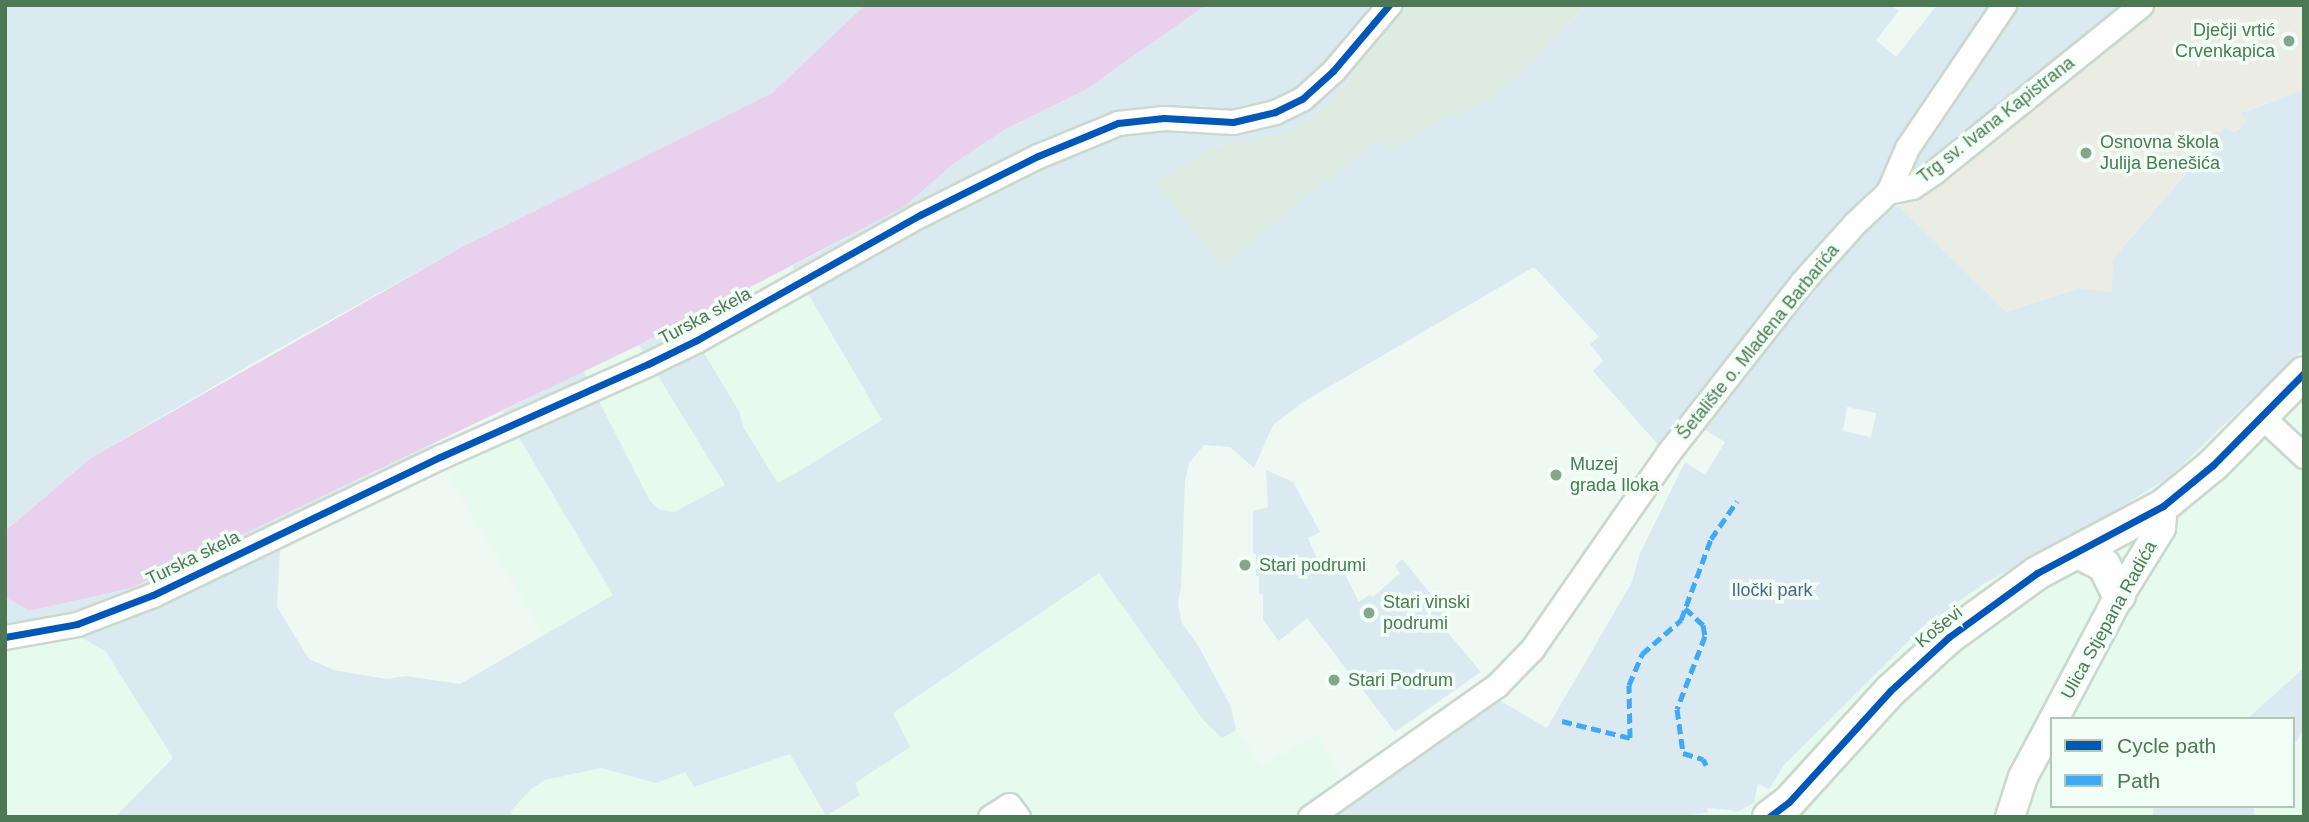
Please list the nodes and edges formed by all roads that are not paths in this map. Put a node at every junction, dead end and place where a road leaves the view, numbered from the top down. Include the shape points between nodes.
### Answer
1 (1389, 5) edge
2 (2004, 5) edge
3 (2141, 5) edge
4 (1888, 192) junction
5 (2304, 373) edge
6 (2261, 416) junction
7 (2304, 456) edge
8 (2163, 506) junction
9 (2078, 552) junction
10 (2119, 596) junction
11 (5, 638) edge
12 (2055, 717) edge
13 (2050, 727) edge
14 (990, 817) edge
15 (1018, 817) edge
16 (1310, 817) edge
17 (1769, 817) edge
18 (2010, 817) edge

1 - 11 street, Turska skela via 1333,71 1302,99 1275,112 1233,122 1164,118 1107,127 920,215 685,346 153,595 77,624
2 - 4 street, Trg sv. Ivana Kapistrana via 1907,148
3 - 4 street, Trg sv. Ivana Kapistrana via 1934,172 1912,187
4 - 16 street, Šetalište o. Mladena Barbarića via 1802,282 1668,453 1532,649 1497,685
5 - 6 main road
6 - 7 street
6 - 8 main road via 2213,465
8 - 9 main road, Koševi
8 - 10 street, Ulica Stjepana Radića via 2161,528
9 - 10 main road via 2104,565
9 - 17 main road, Koševi via 2037,573 1949,637 1890,691 1789,802
10 - 12 street, Ulica Stjepana Radića
13 - 18 street, Ulica Stjepana Radića
14 - 15 street via 1009,805

